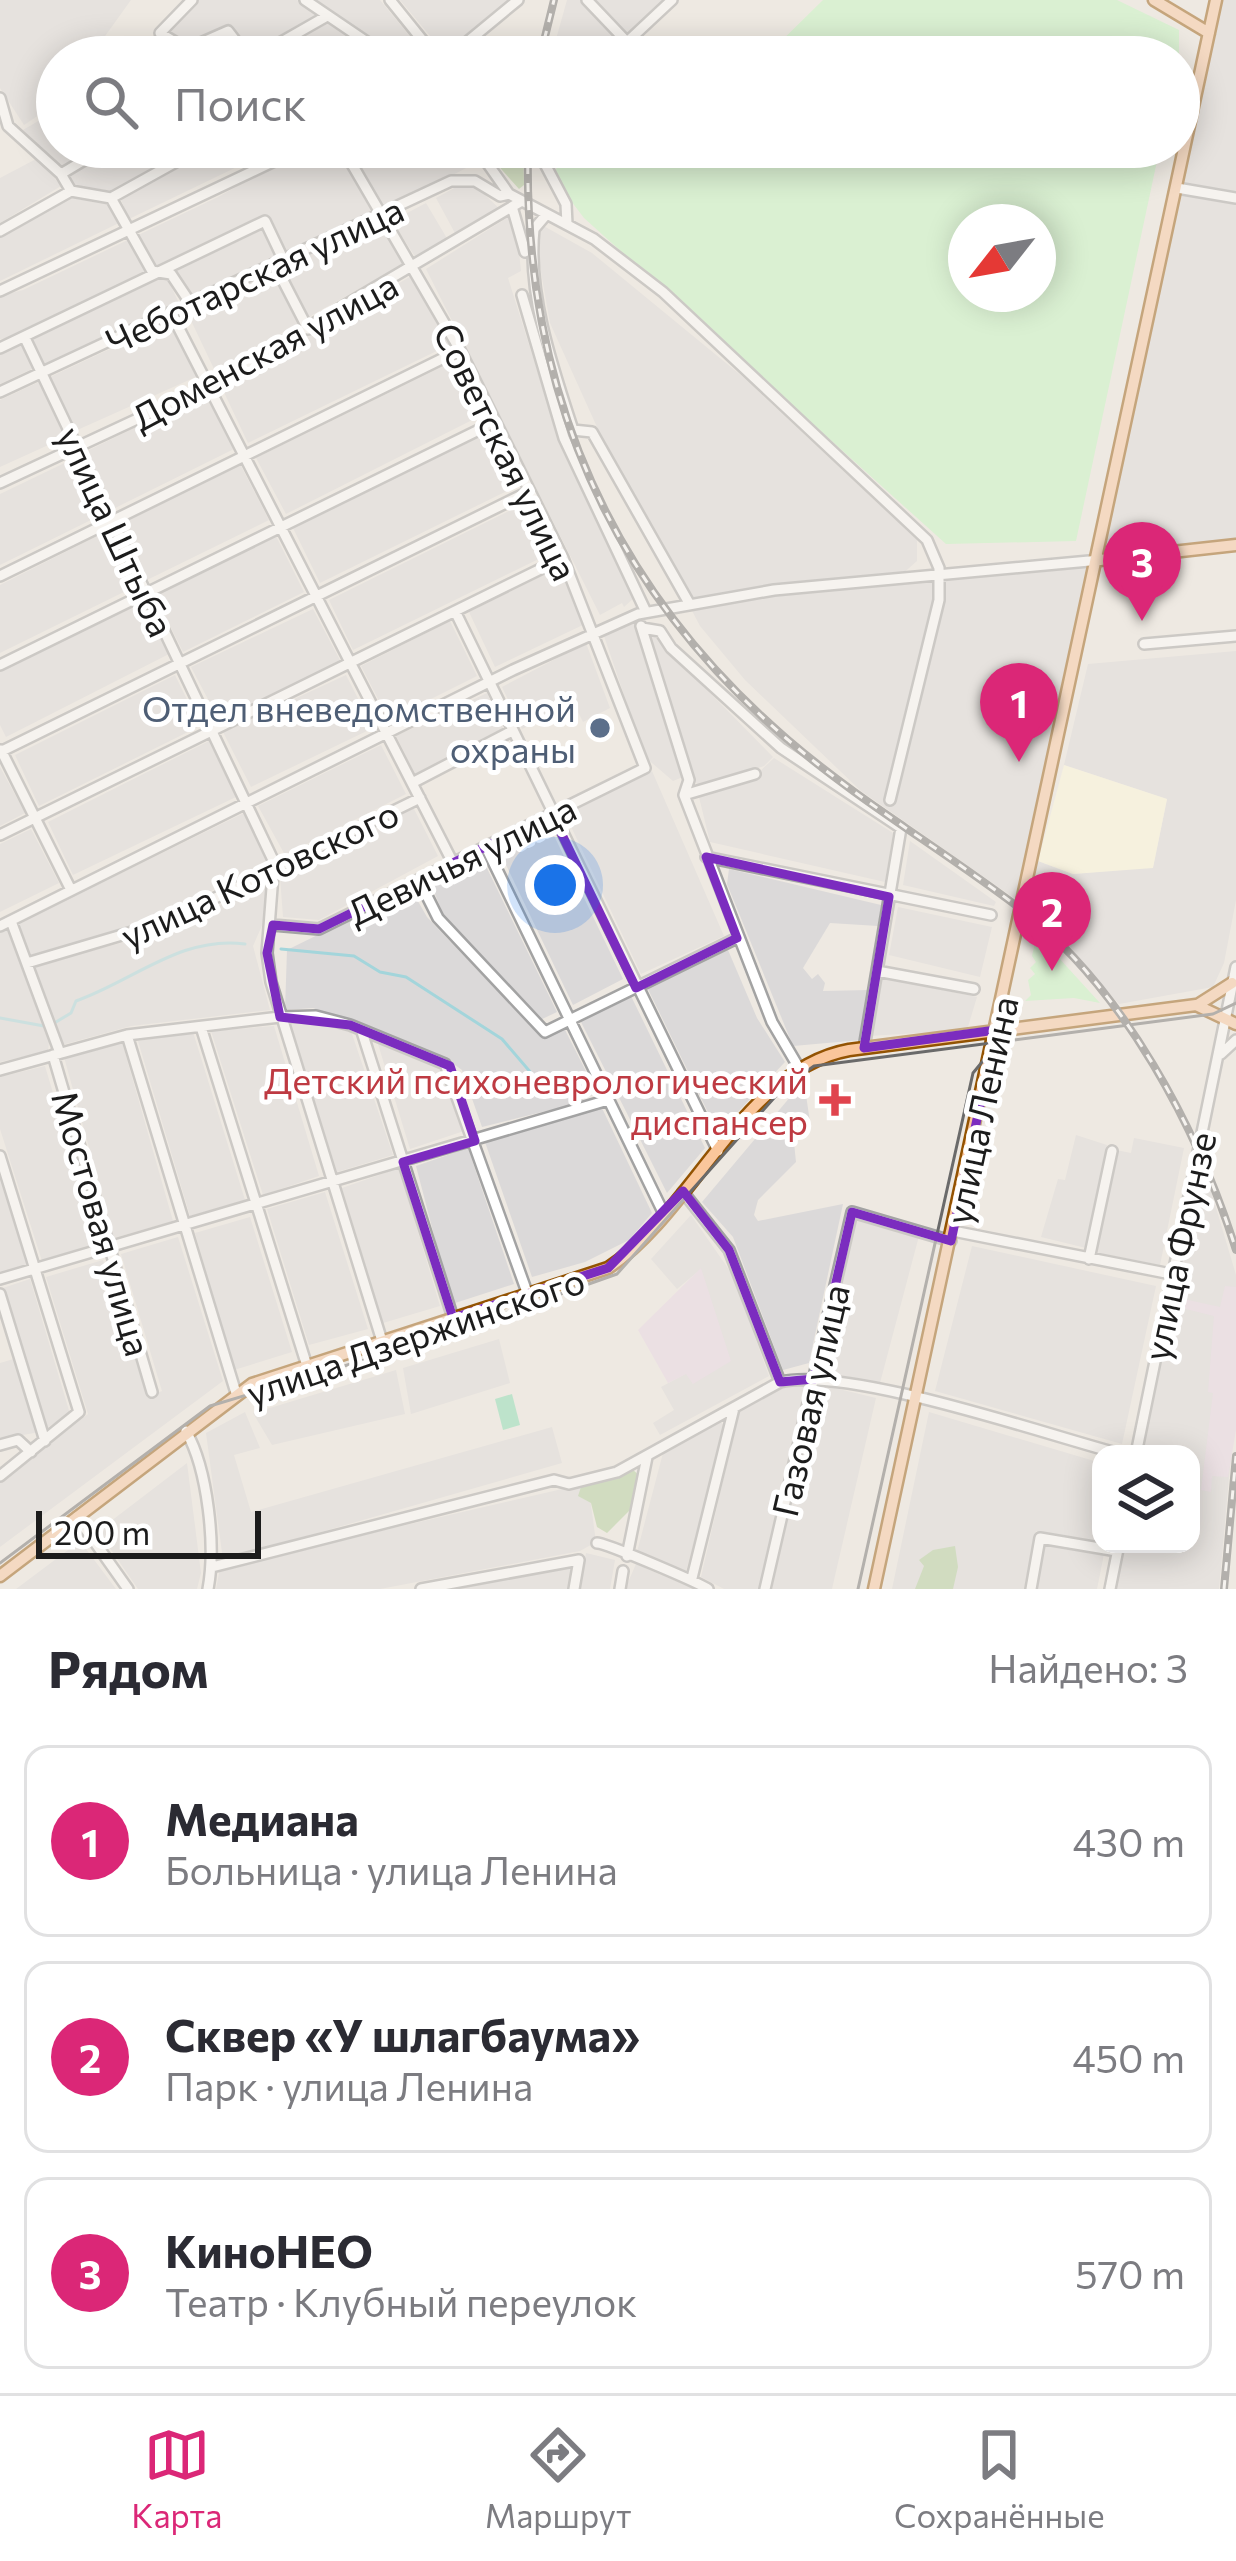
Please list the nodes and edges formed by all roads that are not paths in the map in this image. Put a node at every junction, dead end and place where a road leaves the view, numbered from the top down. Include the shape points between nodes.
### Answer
1 (192, 0) edge
2 (305, 0) edge
3 (390, 0) edge
4 (518, 0) edge
5 (587, 0) edge
6 (672, 0) edge
7 (1216, 0) edge
8 (1151, 1) edge
9 (327, 16) junction
10 (1209, 33) junction
11 (165, 36) edge
12 (297, 36) edge
13 (357, 36) edge
14 (419, 36) edge
15 (474, 36) edge
16 (621, 36) edge
17 (633, 36) edge
18 (1200, 77) edge
19 (0, 98) edge
20 (4, 130) edge
21 (36, 155) edge
22 (53, 168) edge
23 (71, 168) edge
24 (165, 168) edge
25 (261, 168) edge
26 (354, 168) edge
27 (491, 168) edge
28 (547, 168) edge
29 (1181, 168) edge
30 (61, 174) junction
31 (1177, 188) junction
32 (71, 191) junction
33 (509, 194) junction
34 (111, 198) junction
35 (1236, 198) edge
36 (517, 206) junction
37 (546, 214) junction
38 (382, 216) junction
39 (567, 224) junction
40 (0, 231) edge
41 (130, 232) junction
42 (525, 252) dead end
43 (279, 263) junction
44 (415, 269) junction
45 (160, 273) junction
46 (0, 291) edge
47 (522, 295) dead end
48 (190, 304) junction
49 (170, 313) junction
50 (308, 329) junction
51 (25, 338) junction
52 (0, 348) edge
53 (460, 350) junction
54 (42, 372) junction
55 (208, 386) junction
56 (0, 392) edge
57 (495, 422) junction
58 (77, 447) junction
59 (244, 456) junction
60 (0, 483) edge
61 (528, 492) junction
62 (112, 521) junction
63 (280, 527) junction
64 (1236, 545) edge
65 (563, 558) junction
66 (1100, 560) junction
67 (940, 573) junction
68 (0, 576) edge
69 (146, 593) junction
70 (316, 597) junction
71 (689, 603) junction
72 (455, 611) junction
73 (642, 613) junction
74 (642, 628) junction
75 (595, 633) junction
76 (1236, 636) edge
77 (1144, 644) dead end
78 (350, 663) junction
79 (180, 664) junction
80 (0, 665) edge
81 (489, 682) junction
82 (211, 731) junction
83 (512, 731) junction
84 (386, 732) junction
85 (1, 750) edge
86 (645, 768) joint
87 (755, 774) dead end
88 (412, 782) junction
89 (684, 795) junction
90 (420, 798) junction
91 (890, 800) dead end
92 (244, 802) junction
93 (552, 814) junction
94 (35, 818) junction
95 (0, 835) edge
96 (486, 847) junction
97 (706, 857) junction
98 (453, 863) junction
99 (274, 869) junction
100 (419, 880) junction
101 (71, 890) junction
102 (890, 897) junction
103 (991, 915) dead end
104 (5, 923) edge
105 (273, 925) junction
106 (737, 938) junction
107 (27, 963) junction
108 (1236, 968) edge
109 (877, 970) junction
110 (1232, 983) junction
111 (636, 988) junction
112 (974, 989) dead end
113 (1212, 1000) junction
114 (1196, 1005) junction
115 (280, 1017) junction
116 (1232, 1020) edge
117 (570, 1021) junction
118 (201, 1027) junction
119 (362, 1030) junction
120 (996, 1030) junction
121 (127, 1035) junction
122 (1236, 1040) edge
123 (864, 1048) junction
124 (57, 1054) junction
125 (1216, 1065) junction
126 (799, 1069) junction
127 (0, 1070) edge
128 (608, 1100) junction
129 (475, 1141) junction
130 (718, 1151) junction
131 (1112, 1151) dead end
132 (0, 1156) edge
133 (403, 1162) junction
134 (332, 1182) junction
135 (683, 1192) junction
136 (254, 1205) junction
137 (664, 1214) junction
138 (182, 1226) junction
139 (952, 1236) junction
140 (110, 1246) junction
141 (1089, 1259) junction
142 (34, 1268) junction
143 (1171, 1274) junction
144 (0, 1279) edge
145 (0, 1294) edge
146 (528, 1295) junction
147 (453, 1318) junction
148 (382, 1341) junction
149 (17, 1348) junction
150 (0, 1353) edge
151 (307, 1366) junction
152 (814, 1379) junction
153 (779, 1382) junction
154 (152, 1391) dead end
155 (236, 1394) junction
156 (917, 1400) junction
157 (734, 1407) junction
158 (186, 1431) junction
159 (45, 1441) junction
160 (0, 1445) edge
161 (1138, 1445) edge
162 (1092, 1447) edge
163 (31, 1452) junction
164 (646, 1457) junction
165 (0, 1476) edge
166 (77, 1517) junction
167 (597, 1543) dead end
168 (1092, 1545) edge
169 (1117, 1553) edge
170 (627, 1556) junction
171 (212, 1567) junction
172 (623, 1571) dead end
173 (0, 1576) edge
174 (692, 1578) junction
175 (128, 1589) edge
176 (208, 1589) edge
177 (421, 1589) edge
178 (574, 1589) edge
179 (620, 1589) edge
180 (708, 1589) edge
181 (766, 1589) edge
182 (874, 1589) edge
183 (1031, 1589) edge
184 (1110, 1589) edge

1 - 11 street
2 - 9 street
3 - 14 street
4 - 15 street
5 - 16 street
6 - 17 street
7 - 10 main road, улица Ленина
8 - 10 main road
9 - 12 street
9 - 13 street
10 - 18 main road, улица Ленина
19 - 20 street
20 - 21 street
22 - 30 street
23 - 30 street
24 - 34 street
25 - 41 street
26 - 38 street, Советская улица
27 - 33 street
28 - 39 street
29 - 31 main road, улица Ленина
30 - 32 street
31 - 35 street
31 - 66 main road, улица Ленина
32 - 34 street
32 - 40 street
33 - 36 street
33 - 38 street, Чеботарская улица via 454,180
34 - 41 street
36 - 37 street
36 - 42 street
36 - 44 street, Доменская улица
37 - 39 street
37 - 71 street via 534,229 534,260 573,430 592,432
38 - 43 street, Чеботарская улица
38 - 44 street, Советская улица
39 - 67 street via 663,292 920,532
41 - 45 street
41 - 46 street
43 - 45 street via 266,221
43 - 48 street, Чеботарская улица
43 - 50 street
44 - 50 street, Доменская улица
44 - 53 street, Советская улица
45 - 48 street via 171,274
45 - 51 street
47 - 73 street via 564,438
48 - 49 street, Чеботарская улица
49 - 54 street, Чеботарская улица
49 - 55 street
50 - 55 street, Доменская улица
51 - 52 street
51 - 54 street, улица Штыба
53 - 57 street, Советская улица
53 - 59 street
54 - 56 street, Чеботарская улица
54 - 58 street, улица Штыба
55 - 58 street, Доменская улица
55 - 59 street
57 - 61 street, Советская улица
57 - 63 street
58 - 60 street, Доменская улица
58 - 62 street, улица Штыба
59 - 62 street
59 - 63 street
61 - 65 street, Советская улица
61 - 70 street
62 - 68 street
62 - 69 street, улица Штыба
63 - 69 street
63 - 70 street
64 - 66 main road
65 - 72 street
65 - 75 street, Советская улица
66 - 67 street
66 - 120 main road, улица Ленина
67 - 71 street
67 - 91 street
69 - 79 street, улица Штыба
69 - 80 street
70 - 78 street
70 - 79 street
71 - 73 street
72 - 78 street
72 - 81 street
73 - 74 street
73 - 75 street
74 - 89 street via 688,780
74 - 102 street via 660,632 781,748 901,828
75 - 81 street
75 - 86 street, Советская улица
76 - 77 street
78 - 82 street
78 - 84 street
79 - 82 street, улица Штыба
79 - 85 street
81 - 83 street
81 - 84 street
82 - 92 street, улица Штыба
82 - 94 street
83 - 88 street, улица Котовского
83 - 93 street
84 - 88 street
84 - 92 street
85 - 94 street
86 - 93 street, Девичья улица
87 - 89 street
88 - 90 street
89 - 97 street
90 - 98 street
90 - 99 street, улица Котовского
92 - 99 street, улица Штыба
92 - 101 street
93 - 96 street, Девичья улица
93 - 111 street
94 - 95 street
94 - 101 street
96 - 98 street, Девичья улица
96 - 117 street
97 - 102 street
97 - 106 street
98 - 100 street, Девичья улица
99 - 105 street, улица Штыба
99 - 107 street, улица Котовского via 135,934
100 - 105 street, Девичья улица via 320,929
100 - 117 street via 439,918 545,1032
101 - 104 street
102 - 103 street
102 - 109 street
104 - 107 street, Мостовая улица
105 - 115 street, улица Штыба via 267,953
106 - 111 street
106 - 126 street
107 - 124 street, Мостовая улица
108 - 110 street, улица Фрунзе
109 - 112 street
109 - 123 street
110 - 113 main road
110 - 116 street, улица Фрунзе
111 - 117 street
111 - 130 street
113 - 114 main road
113 - 116 street
114 - 116 main road, улица Дзержинского
114 - 120 main road, улица Дзержинского
115 - 118 street
115 - 119 street via 316,1016
115 - 134 street, улица Штыба
116 - 125 street, улица Фрунзе
117 - 128 street
118 - 121 street
118 - 136 street
119 - 129 street via 446,1064
119 - 133 street
120 - 123 main road, улица Дзержинского
120 - 139 main road, улица Ленина
121 - 124 street
121 - 138 street
122 - 125 street
123 - 126 main road, улица Дзержинского
124 - 127 street
124 - 140 street, Мостовая улица
125 - 143 street, улица Фрунзе
126 - 130 main road, улица Дзержинского
128 - 129 street
128 - 137 street
129 - 133 street
129 - 146 street
130 - 135 main road, улица Дзержинского
131 - 141 street
132 - 142 street
133 - 134 street
133 - 147 street
134 - 136 street
134 - 148 street, улица Штыба
135 - 137 main road, улица Дзержинского
135 - 153 street via 729,1250
136 - 138 street
136 - 151 street
137 - 146 main road, улица Дзержинского via 608,1268
138 - 140 street
138 - 155 street
139 - 141 street
139 - 152 street, Газовая улица via 852,1212
139 - 156 main road, улица Ленина
140 - 142 street
140 - 154 street, Мостовая улица
141 - 143 street
142 - 144 street
142 - 159 street via 79,1412
143 - 161 street, улица Фрунзе
145 - 149 street
146 - 147 main road, улица Дзержинского
147 - 148 main road, улица Дзержинского
148 - 151 main road, улица Дзержинского
149 - 150 street
149 - 159 street
151 - 155 main road, улица Дзержинского
152 - 153 street
152 - 156 street
152 - 181 street, Газовая улица
153 - 157 street
155 - 158 main road, улица Дзержинского
156 - 162 street
156 - 182 main road, улица Ленина
157 - 164 street
157 - 174 street
158 - 166 main road, улица Дзержинского
158 - 171 street
159 - 163 street
160 - 163 street via 18,1439
163 - 165 street
164 - 170 street
164 - 171 street via 595,1480 554,1480
166 - 173 main road, улица Дзержинского
166 - 175 street
167 - 170 street
168 - 183 street via 1040,1538
169 - 184 street
170 - 174 street
171 - 176 street
172 - 179 street
174 - 180 street
177 - 178 street via 579,1560

